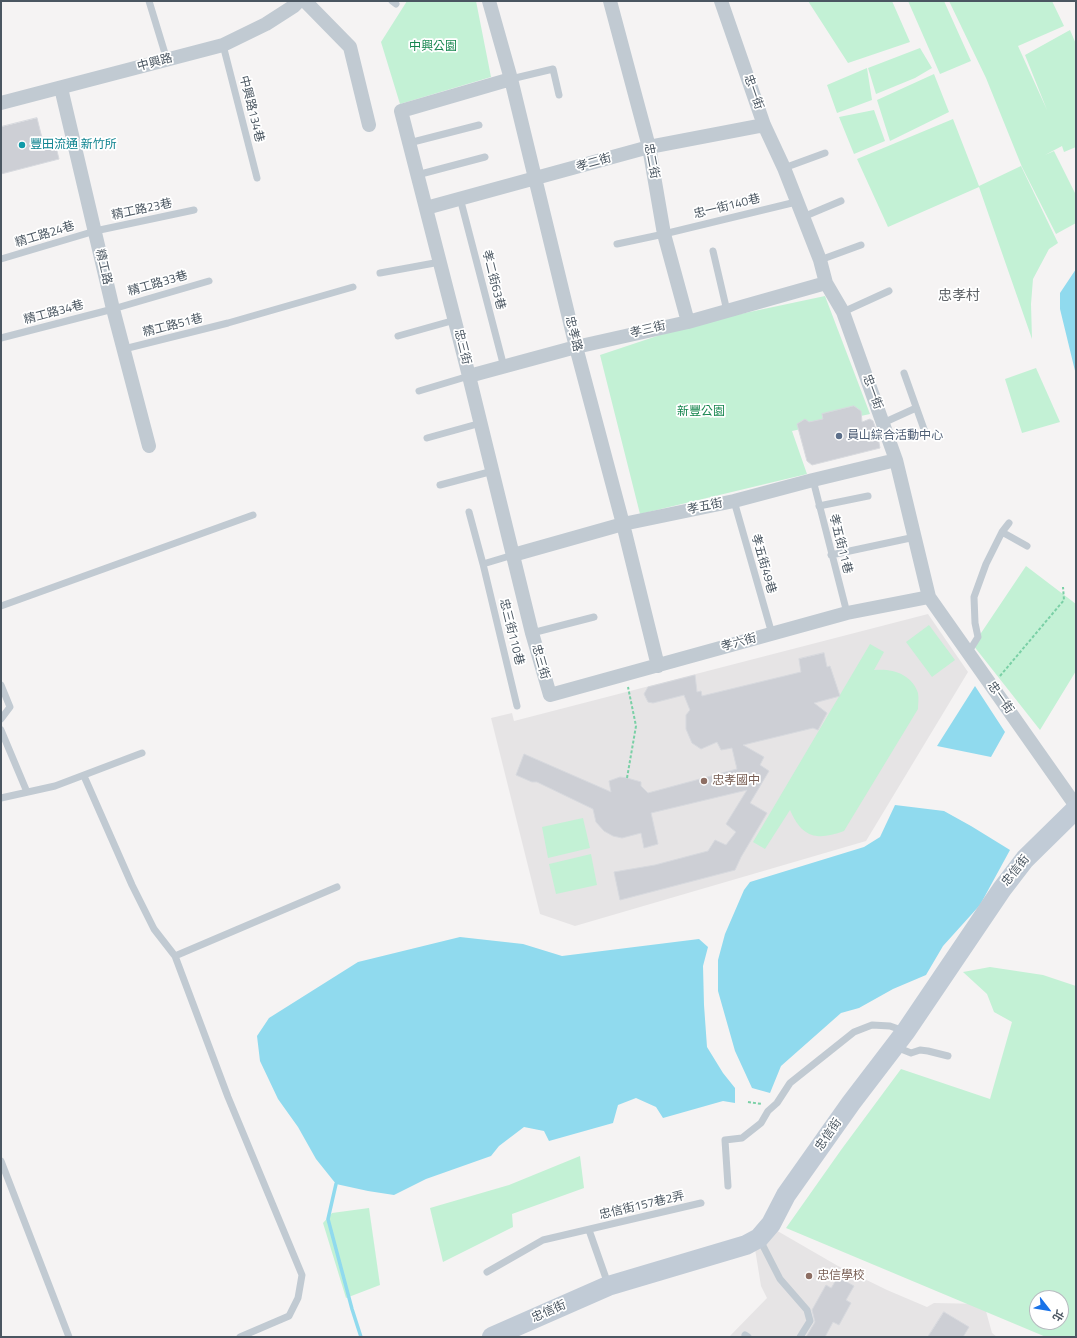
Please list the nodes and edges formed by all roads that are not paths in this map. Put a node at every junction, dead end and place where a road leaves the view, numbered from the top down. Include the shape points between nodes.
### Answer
1 (149, 1) edge
2 (299, 1) edge
3 (305, 1) edge
4 (490, 1) edge
5 (610, 1) edge
6 (721, 1) edge
7 (223, 45) junction
8 (167, 60) junction
9 (511, 79) junction
10 (61, 88) junction
11 (559, 95) dead end
12 (1, 103) edge
13 (369, 125) dead end
14 (479, 125) dead end
15 (764, 125) junction
16 (409, 143) junction
17 (649, 147) junction
18 (825, 153) dead end
19 (485, 157) dead end
20 (784, 168) junction
21 (417, 176) junction
22 (257, 178) dead end
23 (536, 179) junction
24 (460, 198) junction
25 (841, 201) dead end
26 (796, 202) junction
27 (426, 208) junction
28 (194, 210) dead end
29 (803, 217) junction
30 (95, 231) junction
31 (664, 234) junction
32 (617, 244) dead end
33 (861, 245) dead end
34 (713, 251) dead end
35 (1, 260) edge
36 (820, 260) junction
37 (440, 262) junction
38 (380, 273) dead end
39 (209, 281) dead end
40 (826, 283) junction
41 (353, 287) dead end
42 (889, 291) dead end
43 (113, 309) junction
44 (727, 311) junction
45 (843, 312) junction
46 (455, 320) junction
47 (688, 322) junction
48 (398, 336) dead end
49 (1, 338) edge
50 (576, 347) junction
51 (124, 350) junction
52 (504, 367) junction
53 (904, 373) dead end
54 (469, 376) junction
55 (419, 391) dead end
56 (916, 408) junction
57 (481, 423) junction
58 (883, 423) junction
59 (925, 432) dead end
60 (428, 438) dead end
61 (149, 446) dead end
62 (896, 460) junction
63 (493, 471) junction
64 (812, 480) junction
65 (440, 485) dead end
66 (868, 496) dead end
67 (734, 501) junction
68 (819, 506) junction
69 (469, 512) dead end
70 (253, 515) dead end
71 (1009, 523) dead end
72 (623, 524) junction
73 (1002, 532) junction
74 (915, 537) junction
75 (1027, 546) dead end
76 (513, 555) junction
77 (831, 556) junction
78 (483, 564) junction
79 (929, 597) junction
80 (1, 606) edge
81 (847, 614) junction
82 (594, 617) dead end
83 (532, 633) junction
84 (772, 634) junction
85 (968, 653) junction
86 (658, 666) junction
87 (1, 685) edge
88 (550, 695) joint
89 (517, 706) dead end
90 (1, 719) edge
91 (1, 730) edge
92 (142, 753) dead end
93 (84, 776) junction
94 (27, 792) junction
95 (1, 798) edge
96 (1076, 806) edge
97 (1076, 809) edge
98 (337, 887) dead end
99 (175, 956) junction
100 (900, 1039) junction
101 (948, 1056) dead end
102 (1, 1161) edge
103 (728, 1186) dead end
104 (701, 1203) dead end
105 (589, 1230) junction
106 (759, 1238) junction
107 (487, 1272) dead end
108 (608, 1286) junction
109 (69, 1337) edge
110 (240, 1337) edge
111 (492, 1337) edge
112 (800, 1337) edge

1 - 8 lane
2 - 7 street, 中興路 via 266,24
3 - 13 street via 350,47
4 - 9 street, 忠孝路
5 - 17 street, 忠二街
6 - 15 street, 忠一街
7 - 8 street, 中興路
7 - 22 lane, 中興路134巷
8 - 10 street, 中興路
9 - 11 lane via 553,69
9 - 16 street, 忠三街 via 401,111
9 - 23 street, 忠孝路
10 - 12 street, 中興路
10 - 30 street, 精工路
14 - 16 lane
15 - 17 street, 孝二街
15 - 20 street, 忠一街
16 - 21 street, 忠三街
17 - 23 street, 孝二街
17 - 31 street, 忠二街
18 - 20 lane
19 - 21 lane
20 - 26 street, 忠一街
21 - 27 street, 忠三街
23 - 24 street, 孝二街
23 - 50 street, 忠孝路
24 - 27 street, 孝二街
24 - 52 lane, 孝二街63巷
25 - 29 lane
26 - 29 street, 忠一街
26 - 31 lane, 忠一街140巷
27 - 37 street, 忠三街
28 - 30 lane, 精工路23巷
29 - 36 street, 忠一街
30 - 35 lane, 精工路24巷
30 - 43 street, 精工路
31 - 32 lane, 忠一街140巷
31 - 47 street, 忠二街
33 - 36 lane
34 - 44 lane
36 - 40 street, 忠一街
37 - 38 lane
37 - 46 street, 忠三街
39 - 43 lane, 精工路33巷
40 - 44 street, 孝三街
40 - 45 street, 忠一街
41 - 51 lane, 精工路51巷
42 - 45 lane
43 - 49 lane, 精工路34巷
43 - 51 street, 精工路
44 - 47 street, 孝三街
45 - 58 street, 忠一街
46 - 48 lane
46 - 54 street, 忠三街
47 - 50 street, 孝三街
50 - 52 street, 孝三街
50 - 72 street, 忠孝路
51 - 61 street, 精工路
52 - 54 street, 孝三街
53 - 56 lane
54 - 55 lane
54 - 57 street, 忠三街
56 - 58 lane
56 - 59 lane
57 - 60 lane
57 - 63 street, 忠三街
58 - 62 street, 忠一街
62 - 64 street, 孝五街
62 - 74 street, 忠一街
63 - 65 lane
63 - 76 street, 忠三街
64 - 67 street, 孝五街
64 - 68 lane, 孝五街11巷
66 - 68 lane
67 - 72 street, 孝五街
67 - 84 lane, 孝五街49巷
68 - 77 lane, 孝五街11巷
69 - 78 lane, 忠三街110巷
70 - 80 lane
71 - 73 lane
72 - 76 street, 孝五街
72 - 86 street, 忠孝路
73 - 75 lane
73 - 85 lane via 986,564 974,597 978,637
74 - 77 lane
74 - 79 street, 忠一街
76 - 78 lane
76 - 83 street, 忠三街
77 - 81 lane, 孝五街11巷
78 - 89 lane, 忠三街110巷
79 - 81 street, 孝六街
79 - 85 street, 忠一街
81 - 84 street, 孝六街
82 - 83 lane
83 - 88 street, 忠三街
84 - 86 street, 孝六街
85 - 96 street, 忠一街
86 - 88 street, 孝六街
87 - 90 lane via 10,707
91 - 94 lane
92 - 93 lane
93 - 94 lane
93 - 99 lane via 154,929
94 - 95 lane
97 - 100 street, 忠信街 via 1025,859 1002,889
98 - 99 lane
99 - 110 lane via 228,1097 302,1275 298,1298 290,1316
100 - 101 lane via 911,1053 920,1050
100 - 103 lane via 890,1026 872,1025 854,1032 790,1083 762,1123 742,1138 725,1140
100 - 106 street, 忠信街 via 851,1103 786,1195 771,1224
102 - 109 lane
104 - 105 lane, 忠信街157巷2弄
105 - 107 lane, 忠信街157巷2弄 via 543,1240
105 - 108 lane
106 - 108 street, 忠信街 via 746,1245
106 - 112 lane via 780,1279 807,1310 810,1321
108 - 111 street, 忠信街

